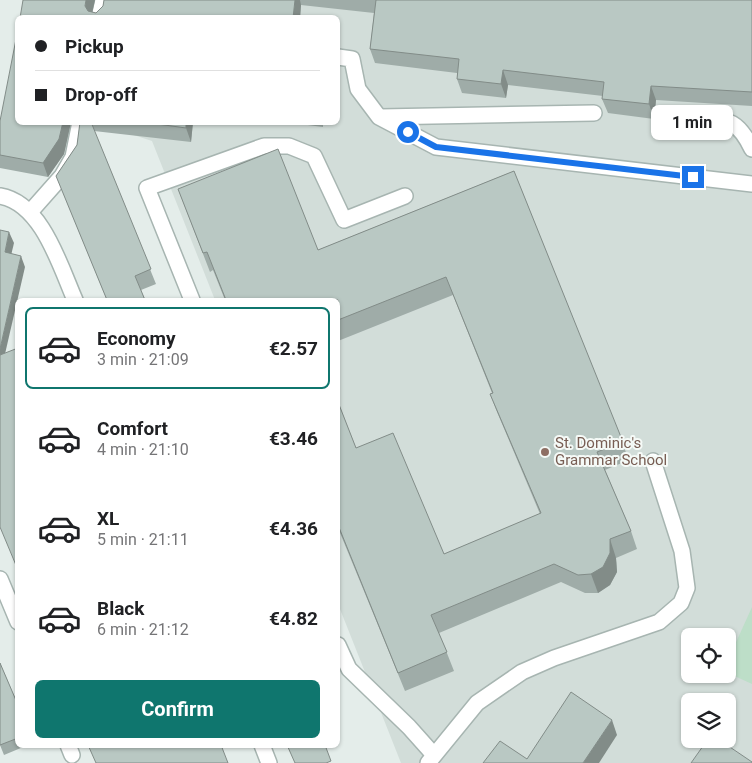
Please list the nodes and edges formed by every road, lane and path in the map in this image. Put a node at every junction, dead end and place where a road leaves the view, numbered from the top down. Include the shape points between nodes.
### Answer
1 (102, 0) edge
2 (100, 15) edge
3 (340, 57) edge
4 (594, 113) dead end
5 (379, 117) junction
6 (688, 118) dead end
7 (79, 125) edge
8 (752, 149) edge
9 (752, 184) edge
10 (0, 196) edge
11 (405, 196) dead end
12 (30, 212) junction
13 (74, 298) edge
14 (191, 298) edge
15 (653, 461) dead end
16 (0, 579) edge
17 (15, 615) edge
18 (340, 649) edge
19 (263, 748) edge
20 (431, 759) edge
21 (269, 763) edge

1 - 2 street
3 - 5 street via 352,59 358,89
4 - 5 street
5 - 9 street via 436,147
6 - 8 street via 731,122 744,132
7 - 12 street via 74,157
10 - 12 street
11 - 14 street via 344,220 314,156 289,146 264,146 147,188
12 - 13 street via 42,228
15 - 20 street via 682,551 687,588 681,603 659,622 522,672 478,703
16 - 17 street
18 - 20 street via 349,669 409,727
19 - 21 street

